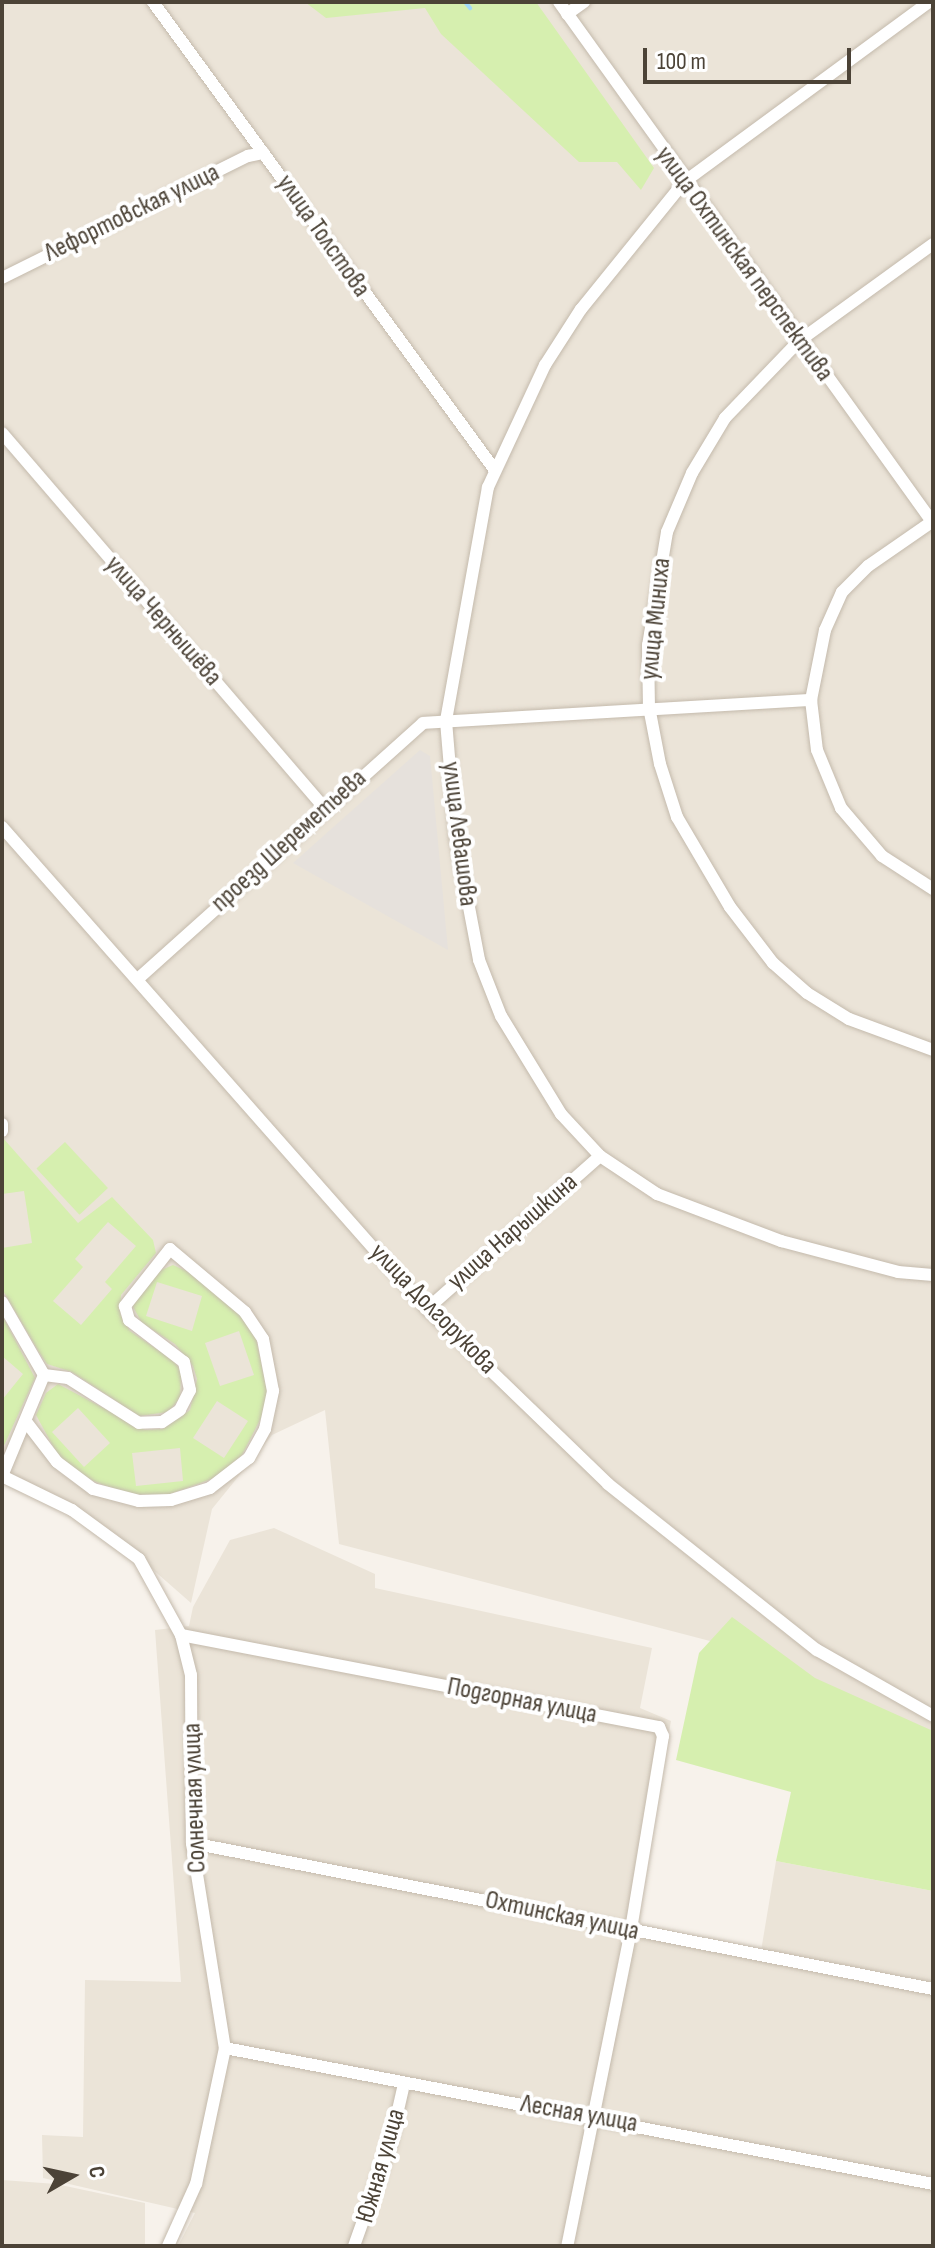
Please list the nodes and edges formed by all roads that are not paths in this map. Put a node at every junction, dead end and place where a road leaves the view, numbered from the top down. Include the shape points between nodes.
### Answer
1 (153, 2) edge
2 (559, 2) edge
3 (584, 2) edge
4 (929, 2) edge
5 (567, 14) junction
6 (264, 153) junction
7 (684, 182) junction
8 (933, 244) edge
9 (2, 278) edge
10 (799, 341) junction
11 (2, 433) edge
12 (494, 469) junction
13 (933, 522) edge
14 (811, 700) junction
15 (649, 707) junction
16 (446, 721) junction
17 (324, 808) junction
18 (2, 827) edge
19 (933, 889) edge
20 (140, 977) junction
21 (933, 1050) edge
22 (2, 1124) edge
23 (2, 1131) edge
24 (600, 1156) junction
25 (933, 1275) edge
26 (2, 1302) edge
27 (427, 1309) junction
28 (44, 1375) junction
29 (27, 1423) junction
30 (2, 1476) edge
31 (181, 1635) junction
32 (933, 1716) edge
33 (192, 1843) junction
34 (631, 1930) junction
35 (933, 1989) edge
36 (225, 2048) junction
37 (404, 2084) junction
38 (594, 2116) junction
39 (933, 2184) edge
40 (168, 2246) edge
41 (354, 2246) edge
42 (567, 2246) edge

1 - 6 street, улица Толстова
2 - 5 street, улица Охтинская перспектива
3 - 5 street
4 - 7 street, улица Левашова
5 - 7 street, улица Охтинская перспектива
6 - 9 street, Лефортовская улица via 248,156
6 - 12 street, улица Толстова
7 - 10 street, улица Охтинская перспектива
7 - 12 street, улица Левашова via 581,309 545,365
8 - 10 street, улица Миниха
10 - 13 street, улица Охтинская перспектива
10 - 15 street, улица Миниха via 725,418 692,473 667,532 648,645
11 - 17 street, улица Чернышёва
12 - 16 street, улица Левашова via 471,567
13 - 14 street via 868,566 842,592 825,630
14 - 15 street, проезд Шереметьева
14 - 19 street via 817,750 841,808 882,856
15 - 16 street, проезд Шереметьева
15 - 21 street, улица Миниха via 677,817 730,907 773,963 849,1019
16 - 17 street, проезд Шереметьева via 423,723
16 - 24 street, улица Левашова via 456,839 479,960 531,1071
17 - 20 street, проезд Шереметьева
18 - 20 street, улица Долгорукова
20 - 27 street, улица Долгорукова
22 - 23 street
24 - 25 street, улица Левашова via 657,1194 781,1241 898,1272
24 - 27 street, улица Нарышкина
26 - 28 street
27 - 32 street, улица Долгорукова via 608,1484 817,1650
28 - 29 street
28 - 29 street via 68,1378 139,1423 162,1422 180,1410 190,1390 184,1362 129,1320 125,1306 170,1249 245,1312 263,1339 273,1391 265,1429 249,1458 210,1488 171,1500 131,1500 93,1489 57,1462
29 - 30 street
30 - 31 street, Солнечная улица via 109,1533 139,1559
31 - 33 street, Солнечная улица via 191,1675
31 - 34 street, Подгорная улица via 659,1727 663,1736
33 - 34 street, Охтинская улица
33 - 36 street, Солнечная улица
34 - 35 street, Охтинская улица
34 - 38 street
36 - 37 street, Лесная улица
36 - 40 street, Солнечная улица via 202,2161
37 - 38 street, Лесная улица
37 - 41 street, Южная улица via 381,2174
38 - 39 street, Лесная улица
38 - 42 street

